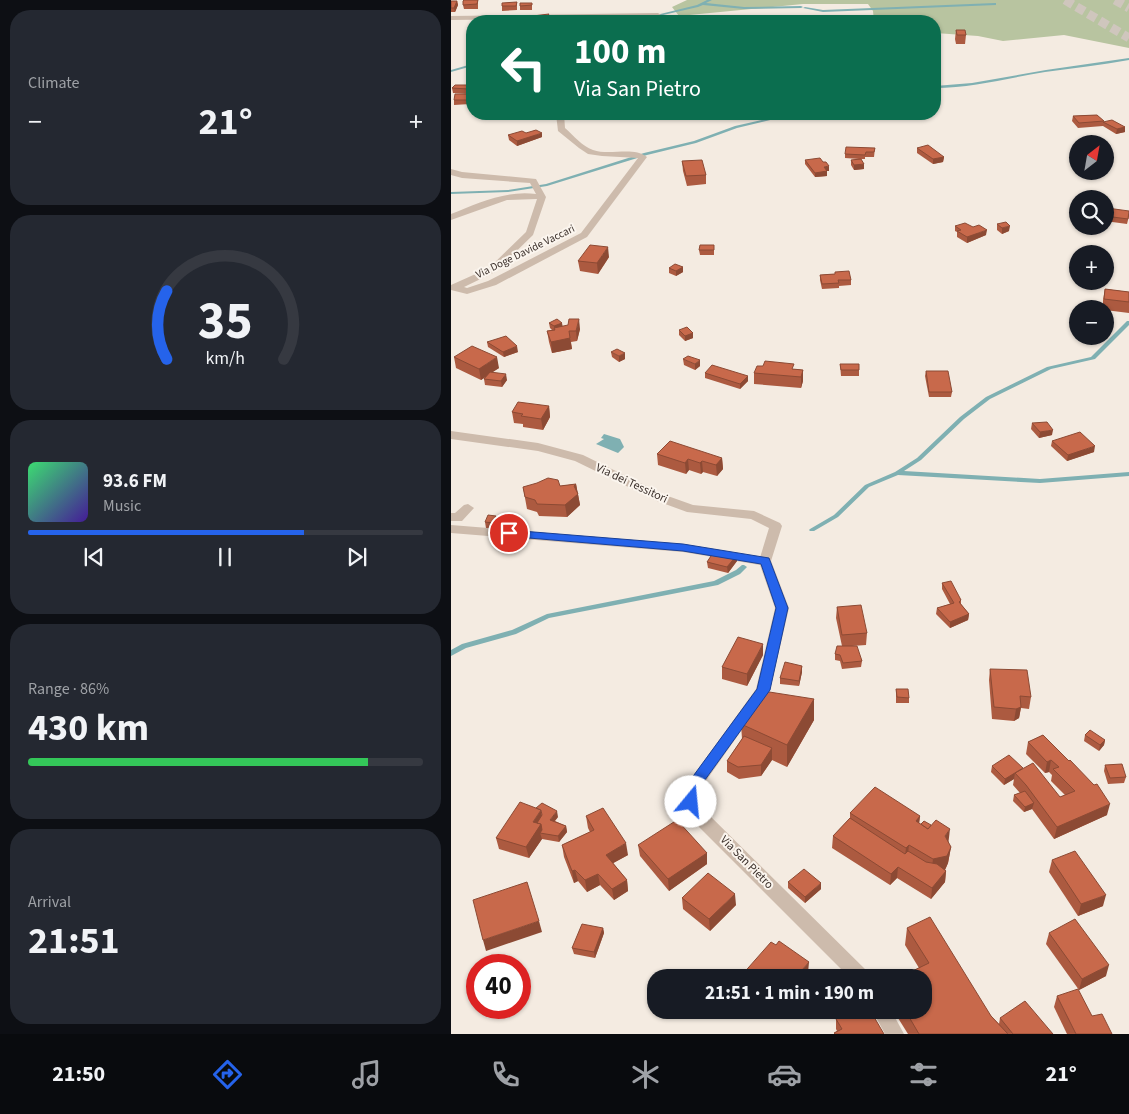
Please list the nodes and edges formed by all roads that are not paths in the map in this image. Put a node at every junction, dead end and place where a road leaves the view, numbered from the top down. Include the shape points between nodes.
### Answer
1 (451, 18) edge
2 (466, 18) edge
3 (561, 120) edge
4 (451, 172) edge
5 (542, 197) junction
6 (451, 217) edge
7 (453, 288) edge
8 (451, 435) edge
9 (468, 508) dead end
10 (451, 517) edge
11 (451, 529) edge
12 (765, 561) junction
13 (855, 969) edge
14 (886, 1019) edge
15 (895, 1034) edge

1 - 2 street
3 - 7 street, Via Doge Davide Vaccari via 561,129 585,149 595,153 643,157 584,236 492,283 467,291
4 - 5 street via 533,181
5 - 6 street via 515,195
5 - 7 street via 530,233 492,270
8 - 12 street, Via dei Tessitori via 538,447 579,458 691,509 753,516 776,526
9 - 10 street via 457,518
11 - 12 street via 683,548
12 - 13 street, Via San Pietro via 782,608 763,690 696,783 691,802 702,819
14 - 15 street

